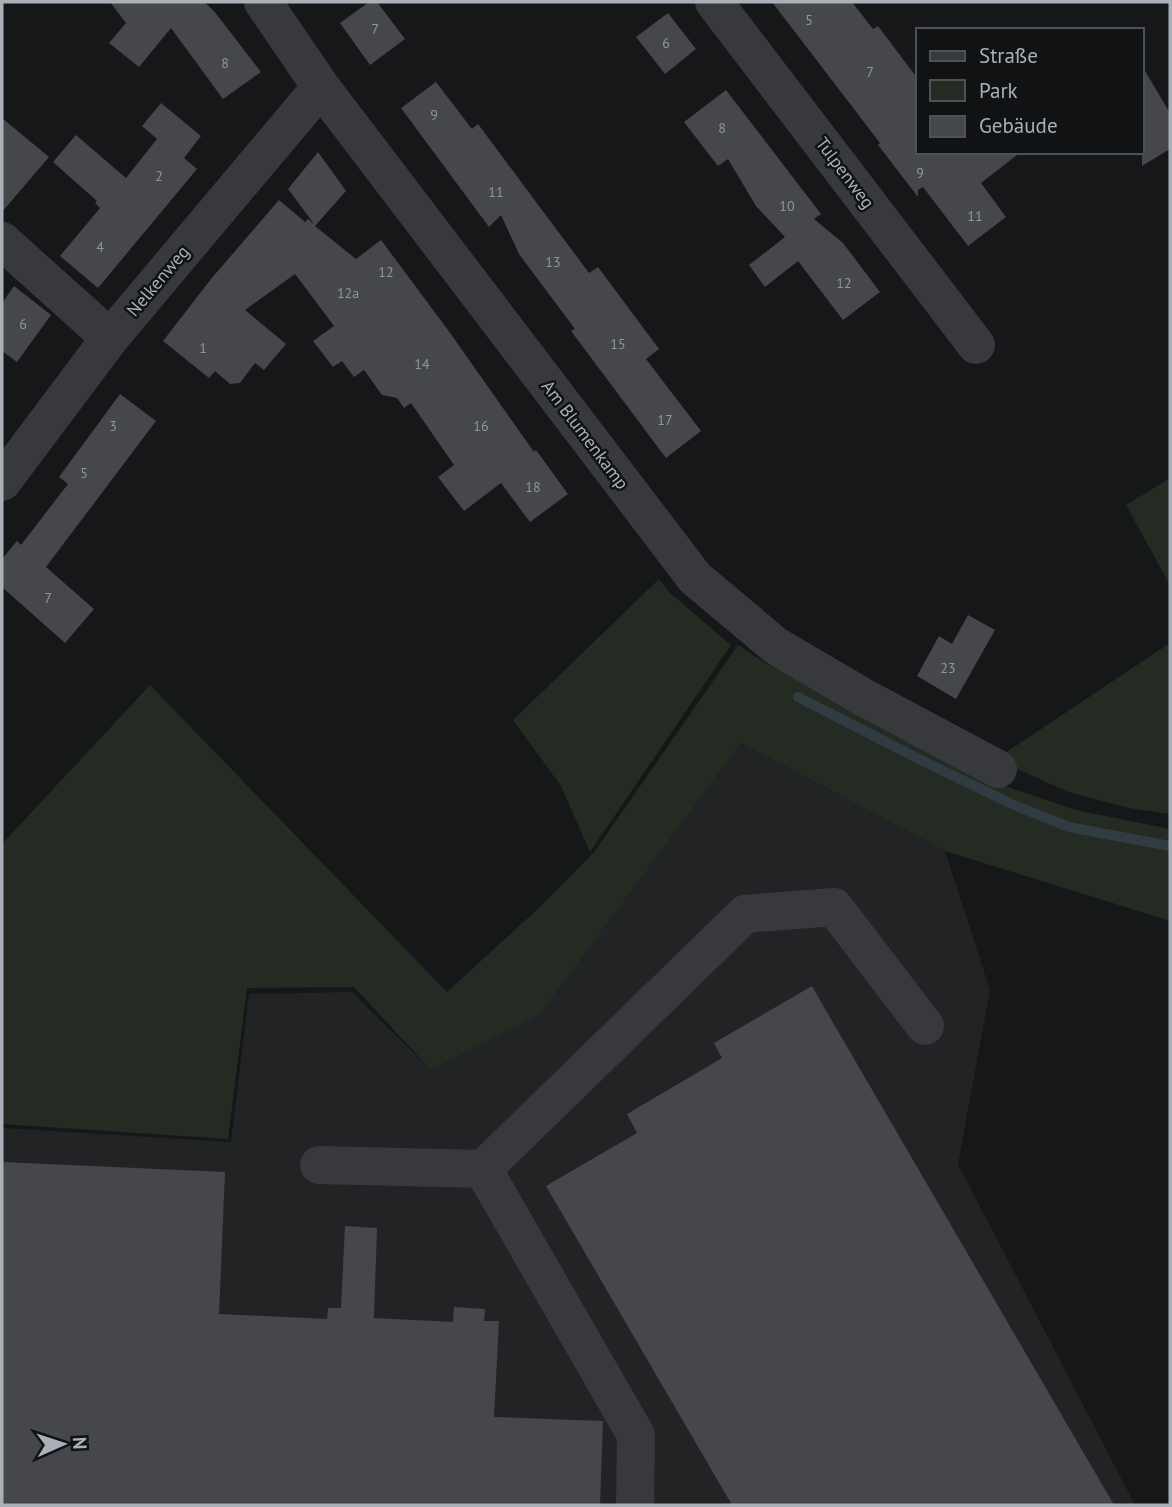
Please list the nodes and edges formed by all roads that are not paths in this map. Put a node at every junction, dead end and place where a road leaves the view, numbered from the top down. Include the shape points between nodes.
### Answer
1 (263, 2) edge
2 (714, 2) edge
3 (321, 87) junction
4 (2, 241) edge
5 (110, 338) junction
6 (976, 345) dead end
7 (2, 481) edge
8 (998, 769) dead end
9 (925, 1026) dead end
10 (320, 1165) dead end
11 (483, 1169) junction
12 (635, 1505) edge

1 - 3 street, Am Blumenkamp
2 - 6 street, Tulpenweg
3 - 5 street, Nelkenweg
3 - 8 street, Am Blumenkamp via 695,578 776,646
4 - 5 street
5 - 7 street, Nelkenweg
9 - 11 street via 835,907 745,914
10 - 11 street
11 - 12 street via 636,1435

